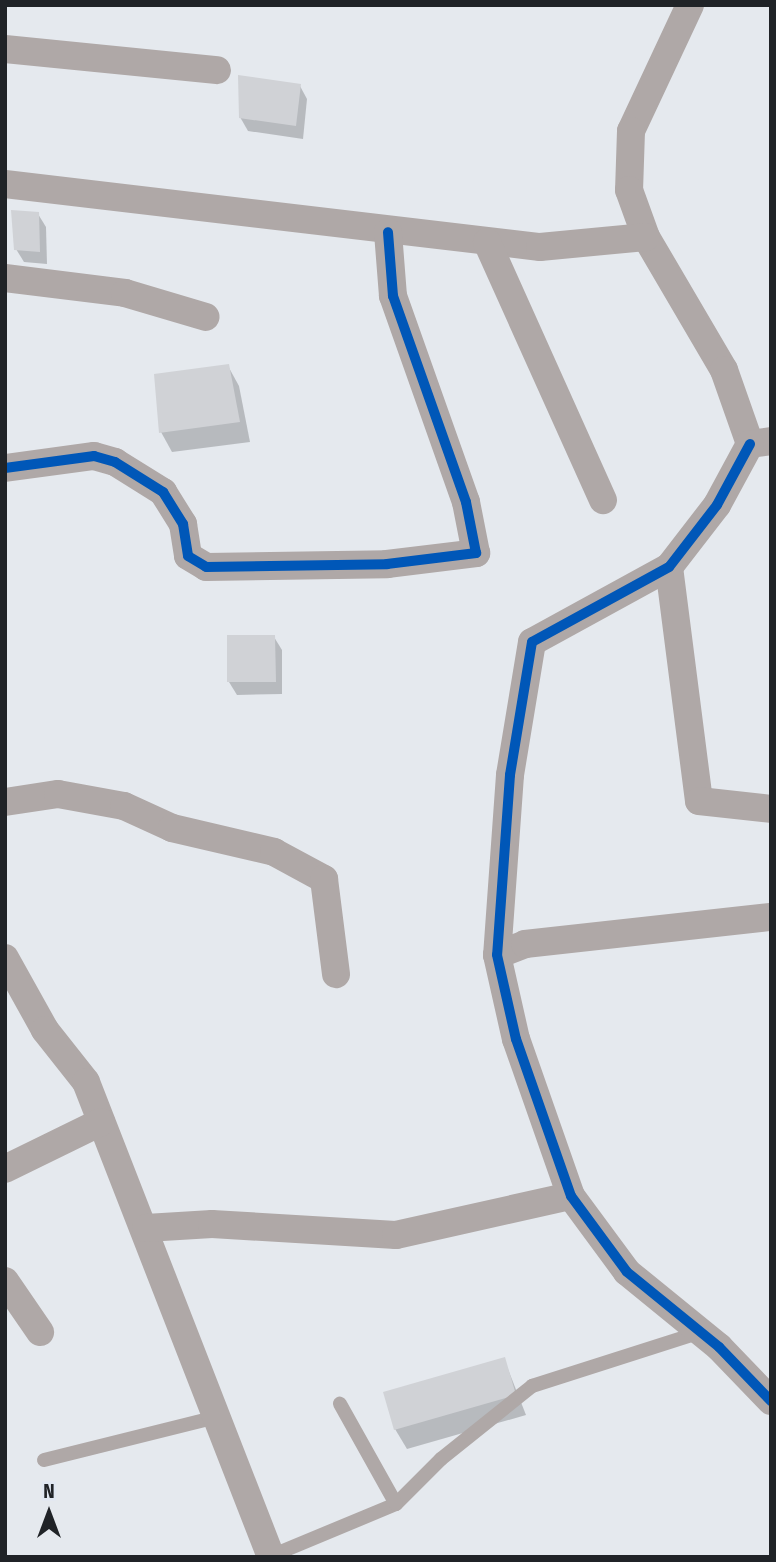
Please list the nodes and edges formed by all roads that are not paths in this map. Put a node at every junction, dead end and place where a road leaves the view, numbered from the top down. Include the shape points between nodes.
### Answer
1 (690, 5) edge
2 (5, 49) edge
3 (217, 70) dead end
4 (5, 184) edge
5 (388, 232) junction
6 (646, 237) junction
7 (486, 242) junction
8 (5, 278) edge
9 (205, 317) dead end
10 (760, 443) edge
11 (5, 468) edge
12 (603, 500) dead end
13 (669, 567) junction
14 (5, 802) edge
15 (771, 809) edge
16 (771, 917) edge
17 (497, 955) junction
18 (5, 958) edge
19 (336, 974) dead end
20 (101, 1122) junction
21 (5, 1169) edge
22 (571, 1196) junction
23 (146, 1228) junction
24 (5, 1281) edge
25 (40, 1332) dead end
26 (701, 1332) junction
27 (771, 1401) edge
28 (340, 1404) dead end
29 (218, 1417) junction
30 (44, 1460) dead end
31 (396, 1504) junction
32 (271, 1556) edge

1 - 6 street via 631,131 629,190
2 - 3 street
4 - 5 street
5 - 7 street
5 - 11 street via 393,296 466,502 476,553 387,564 206,567 188,556 183,524 163,492 115,462 94,456
6 - 7 street via 540,247
6 - 10 street via 724,370
7 - 12 street
8 - 9 street via 125,293
10 - 13 street
13 - 15 street via 699,801
13 - 17 street via 532,642 510,775
14 - 19 street via 58,794 274,852 324,879
16 - 17 street via 525,944
17 - 22 street via 516,1039
18 - 20 street via 45,1030 86,1082
20 - 21 street
20 - 23 street
22 - 23 street via 397,1235 212,1224
22 - 26 street via 628,1272
23 - 29 street
24 - 25 street
26 - 27 street
26 - 31 lane via 532,1386
28 - 31 lane
29 - 30 lane
29 - 32 street
31 - 32 lane

